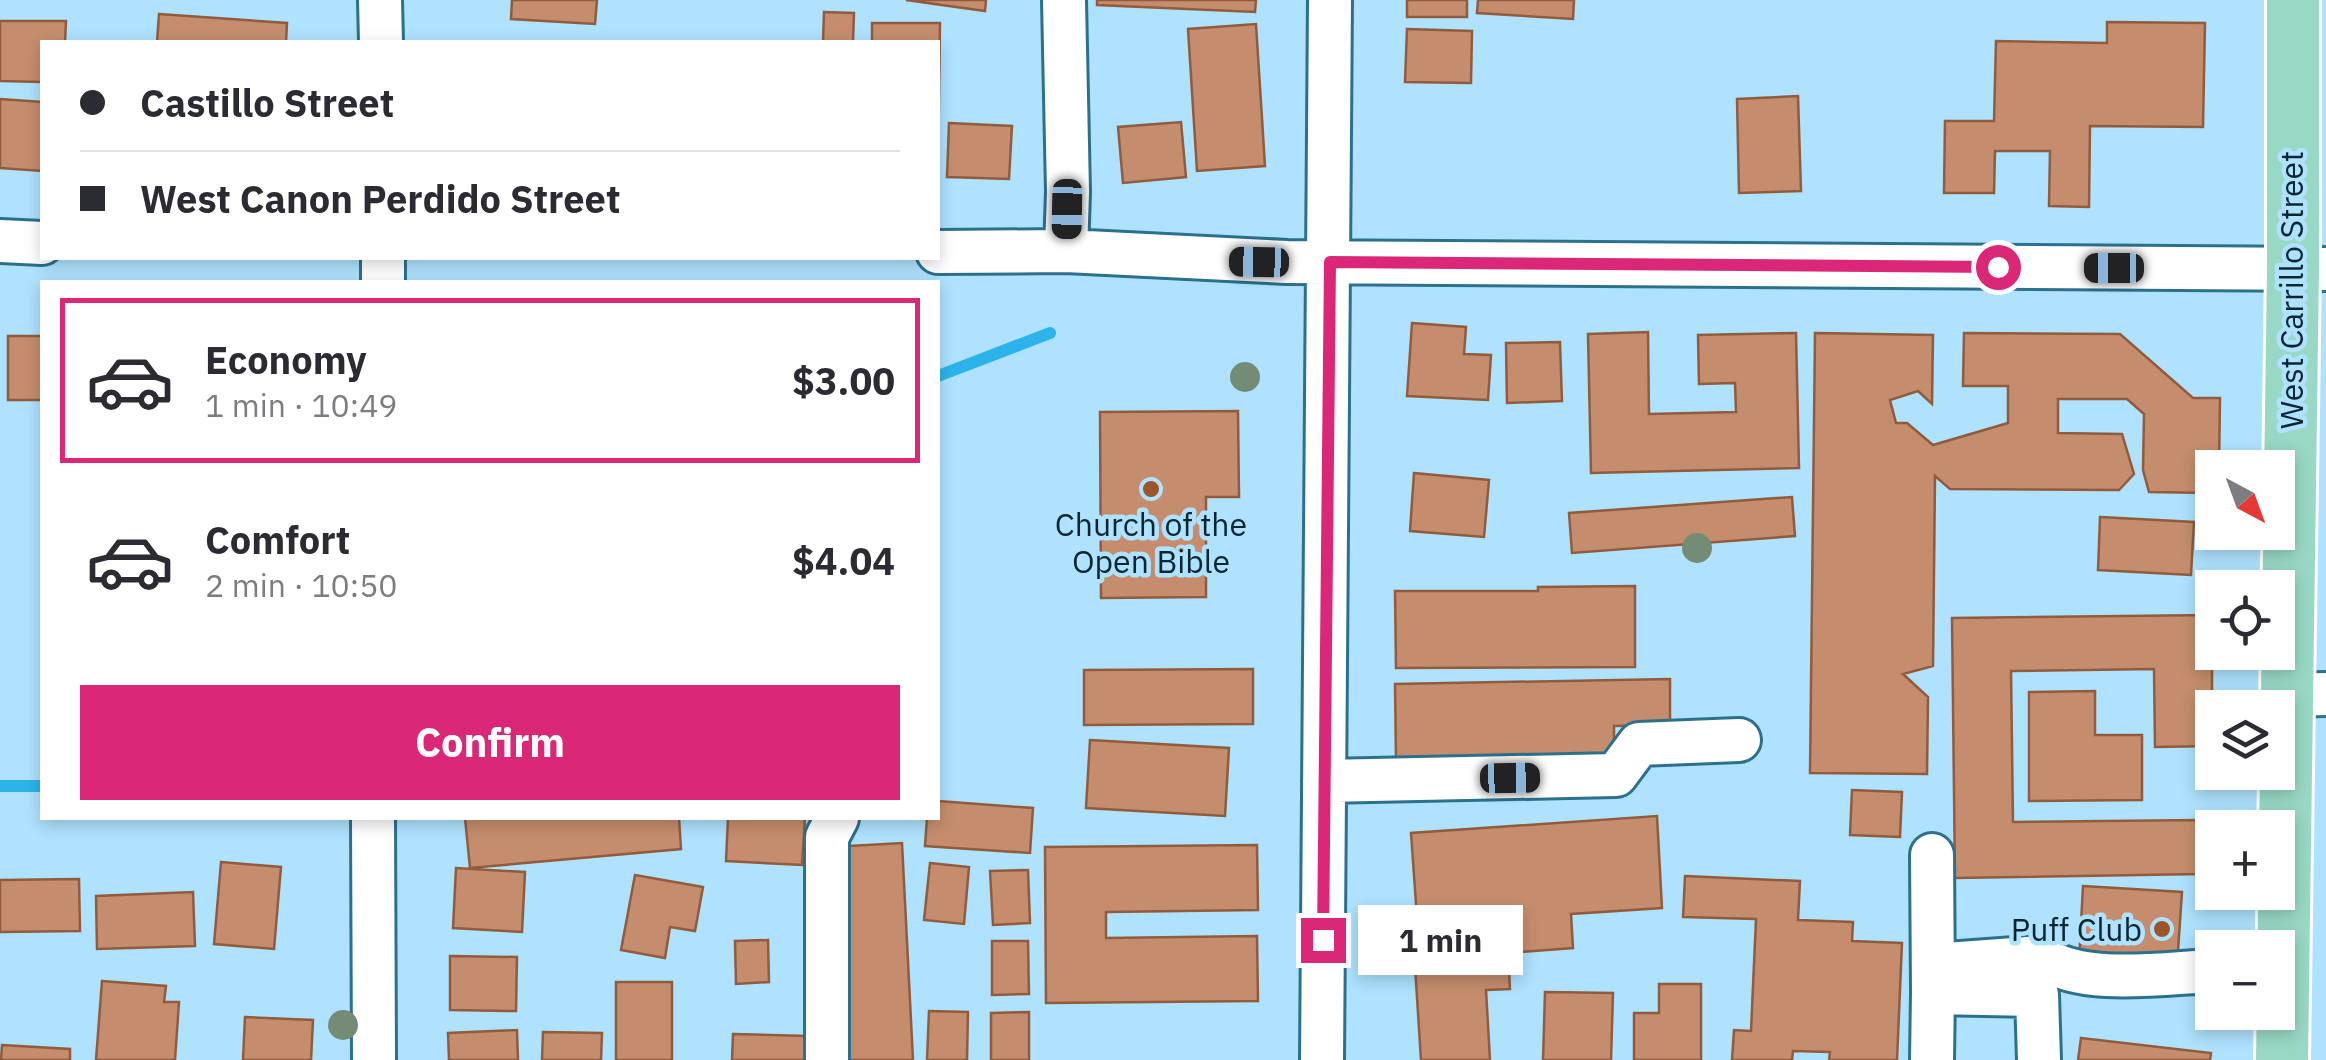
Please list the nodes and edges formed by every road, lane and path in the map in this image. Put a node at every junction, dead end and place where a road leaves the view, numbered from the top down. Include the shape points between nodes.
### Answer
1 (380, 0) edge
2 (1064, 0) edge
3 (1330, 0) edge
4 (2293, 0) edge
5 (381, 40) edge
6 (0, 241) edge
7 (40, 243) edge
8 (1066, 251) junction
9 (940, 252) edge
10 (1330, 262) junction
11 (2309, 269) edge
12 (2308, 486) edge
13 (2306, 694) edge
14 (1739, 740) dead end
15 (1324, 781) junction
16 (375, 820) edge
17 (836, 820) edge
18 (1932, 855) dead end
19 (2284, 930) edge
20 (2195, 972) edge
21 (1933, 979) junction
22 (2281, 1030) edge
23 (374, 1060) edge
24 (828, 1060) edge
25 (1322, 1060) edge
26 (1932, 1060) edge
27 (2039, 1060) edge
28 (2282, 1060) edge

1 - 5 street
2 - 8 street
3 - 10 street
4 - 11 main road, West Carrillo Street
6 - 7 street
8 - 9 street
8 - 10 street
10 - 11 street
10 - 15 street
11 - 12 main road, West Carrillo Street
12 - 13 main road, West Carrillo Street
13 - 19 main road, West Carrillo Street
14 - 15 street via 1639,744 1616,775
15 - 25 street
16 - 23 street
17 - 24 street via 827,837
18 - 21 street
20 - 21 street via 2099,975 2041,957
21 - 26 street
21 - 27 street via 2037,995
22 - 28 main road, West Carrillo Street

